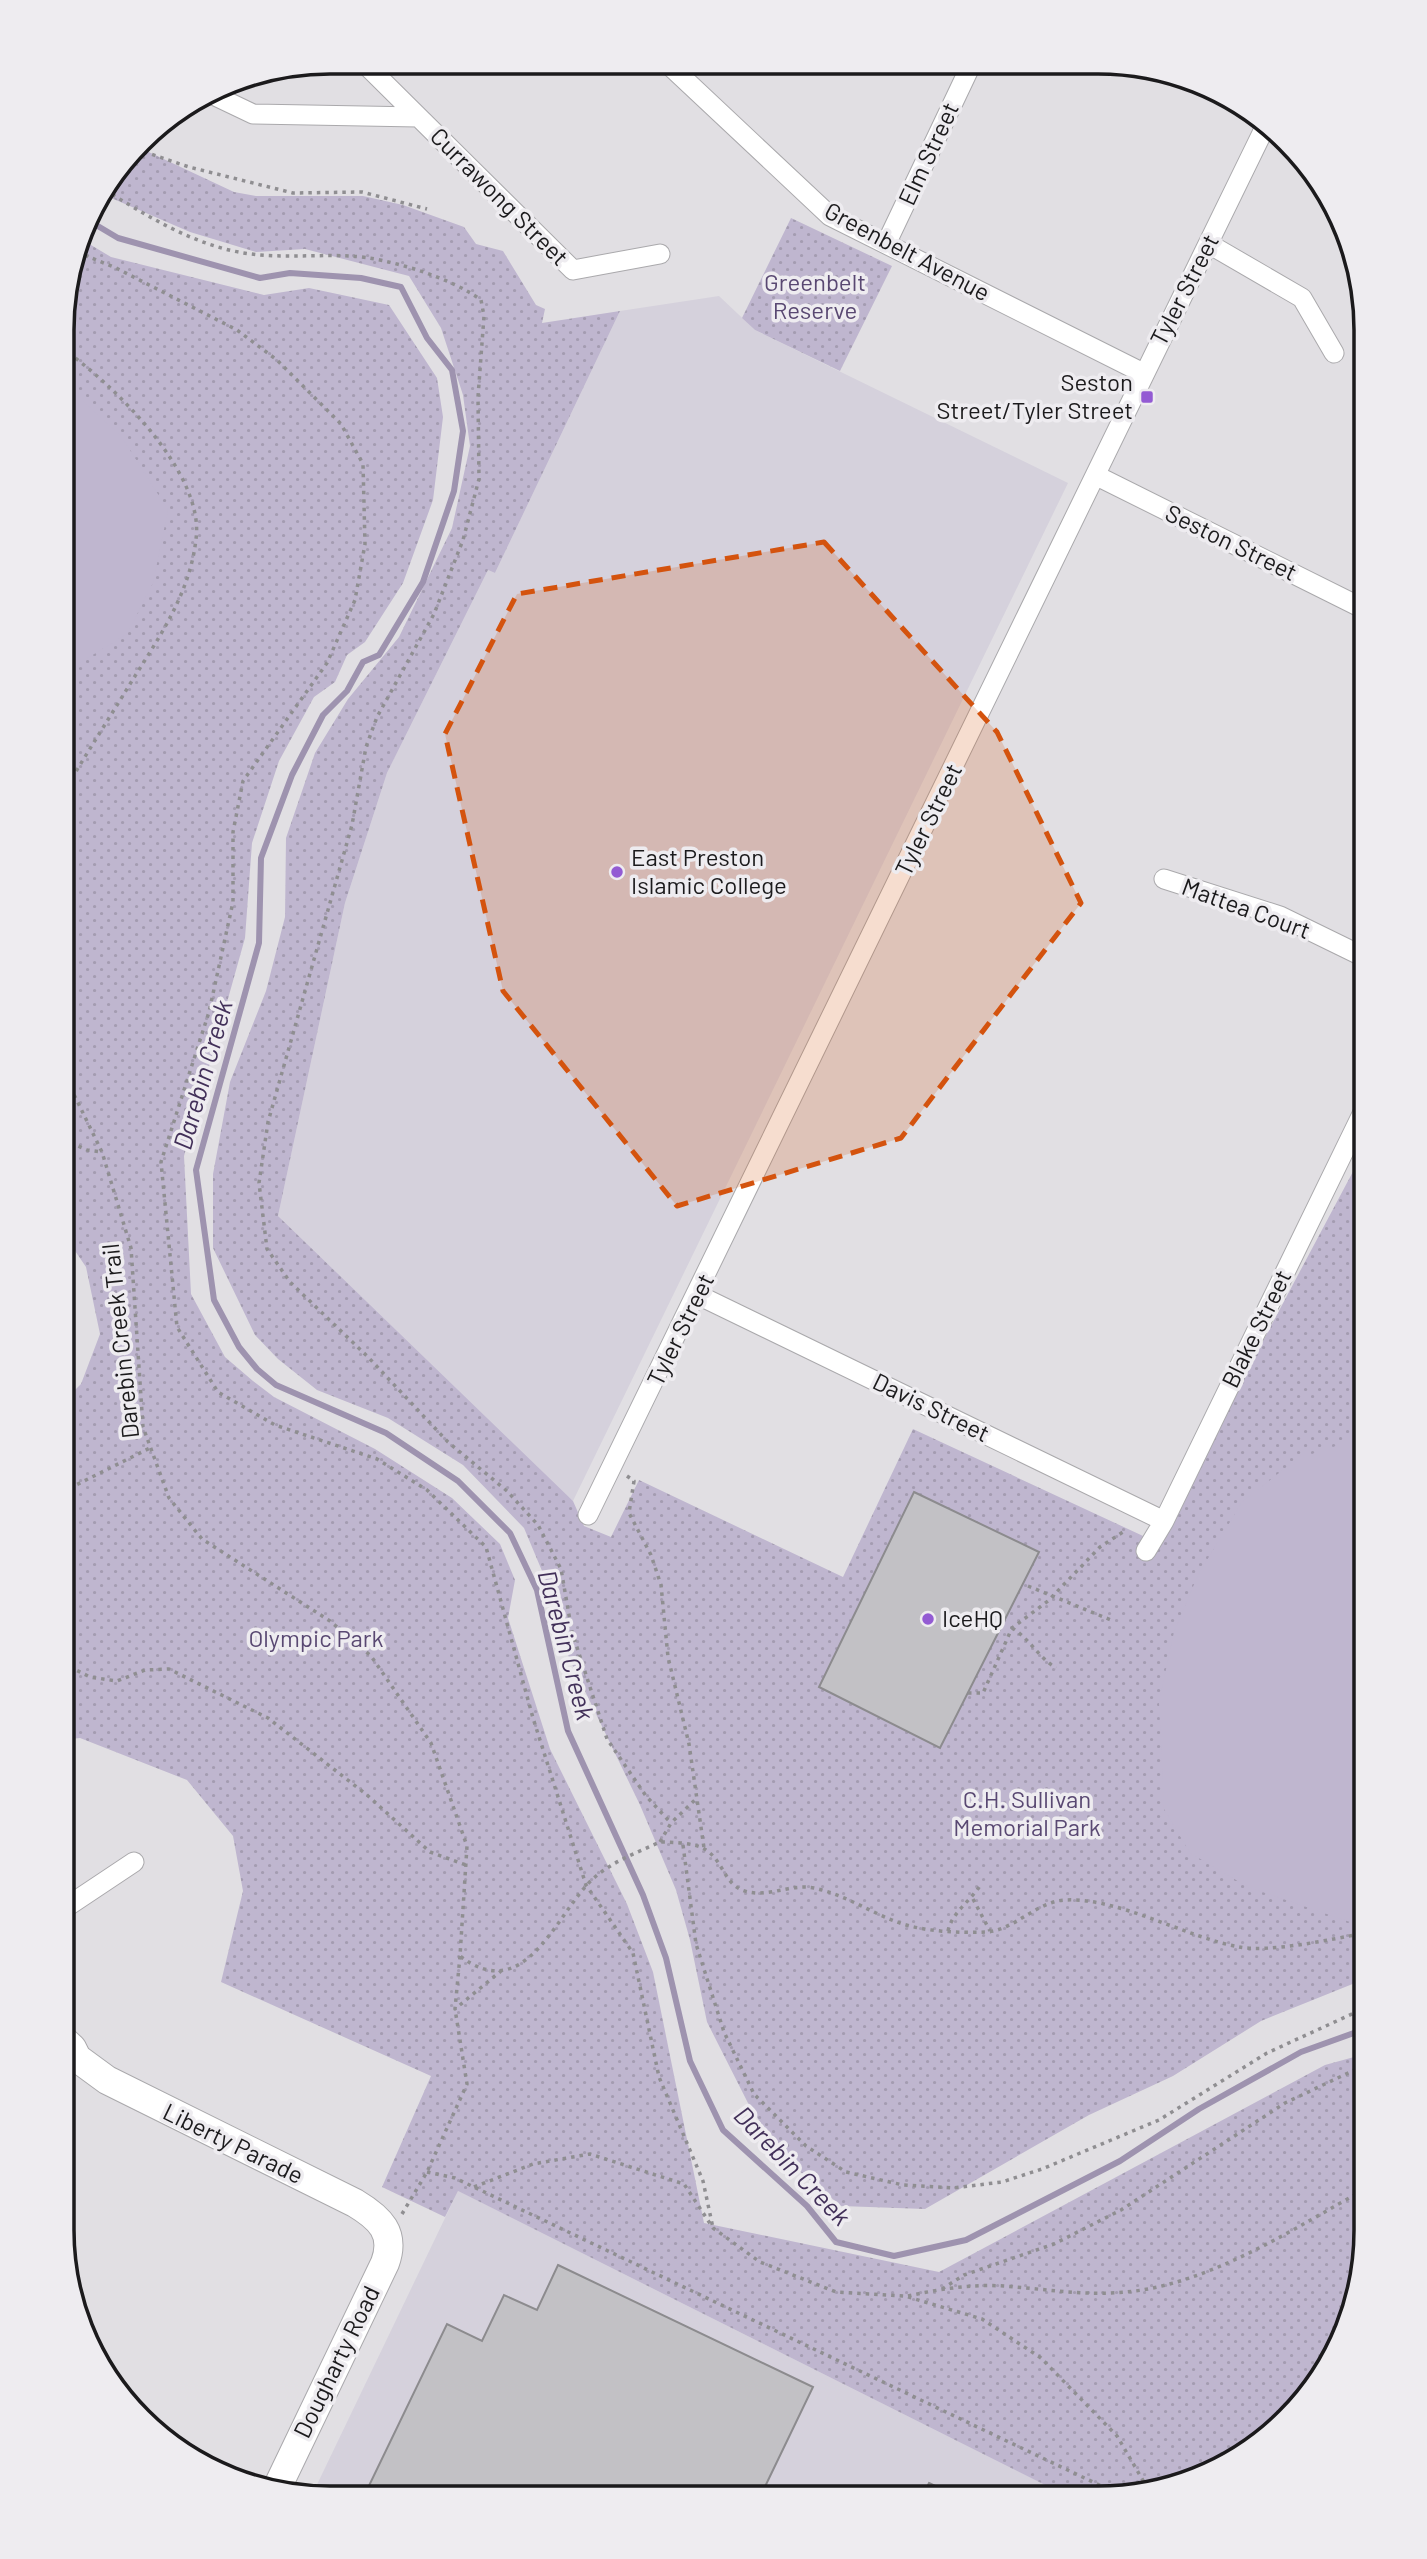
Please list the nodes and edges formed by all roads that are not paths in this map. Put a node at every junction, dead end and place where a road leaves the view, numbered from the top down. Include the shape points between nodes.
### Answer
1 (375, 74) edge
2 (679, 74) edge
3 (967, 74) edge
4 (220, 98) edge
5 (418, 117) junction
6 (1262, 134) edge
7 (886, 244) junction
8 (1209, 244) junction
9 (660, 254) dead end
10 (1334, 353) dead end
11 (1143, 373) junction
12 (1097, 476) junction
13 (1354, 604) edge
14 (1164, 879) dead end
15 (1354, 952) edge
16 (1354, 1131) edge
17 (698, 1295) junction
18 (588, 1515) dead end
19 (1164, 1521) junction
20 (1146, 1550) dead end
21 (134, 1862) dead end
22 (74, 1902) edge
23 (74, 2055) edge
24 (388, 2232) joint
25 (280, 2481) edge

1 - 5 street, Currawong Street
2 - 7 street, Greenbelt Avenue via 830,216
3 - 7 street, Elm Street
4 - 5 street via 253,114
5 - 9 street, Currawong Street via 573,270
6 - 8 street, Tyler Street
7 - 11 street, Greenbelt Avenue
8 - 10 street via 1302,298
8 - 11 street, Tyler Street
11 - 12 street, Tyler Street
12 - 13 street, Seston Street
12 - 17 street, Tyler Street
14 - 15 street, Mattea Court via 1280,916
16 - 19 street, Blake Street
17 - 18 street, Tyler Street
17 - 19 street, Davis Street
19 - 20 street, Blake Street
21 - 22 street
23 - 24 street, Liberty Parade via 136,2097 355,2203
24 - 25 street, Dougharty Road via 391,2244 385,2263

